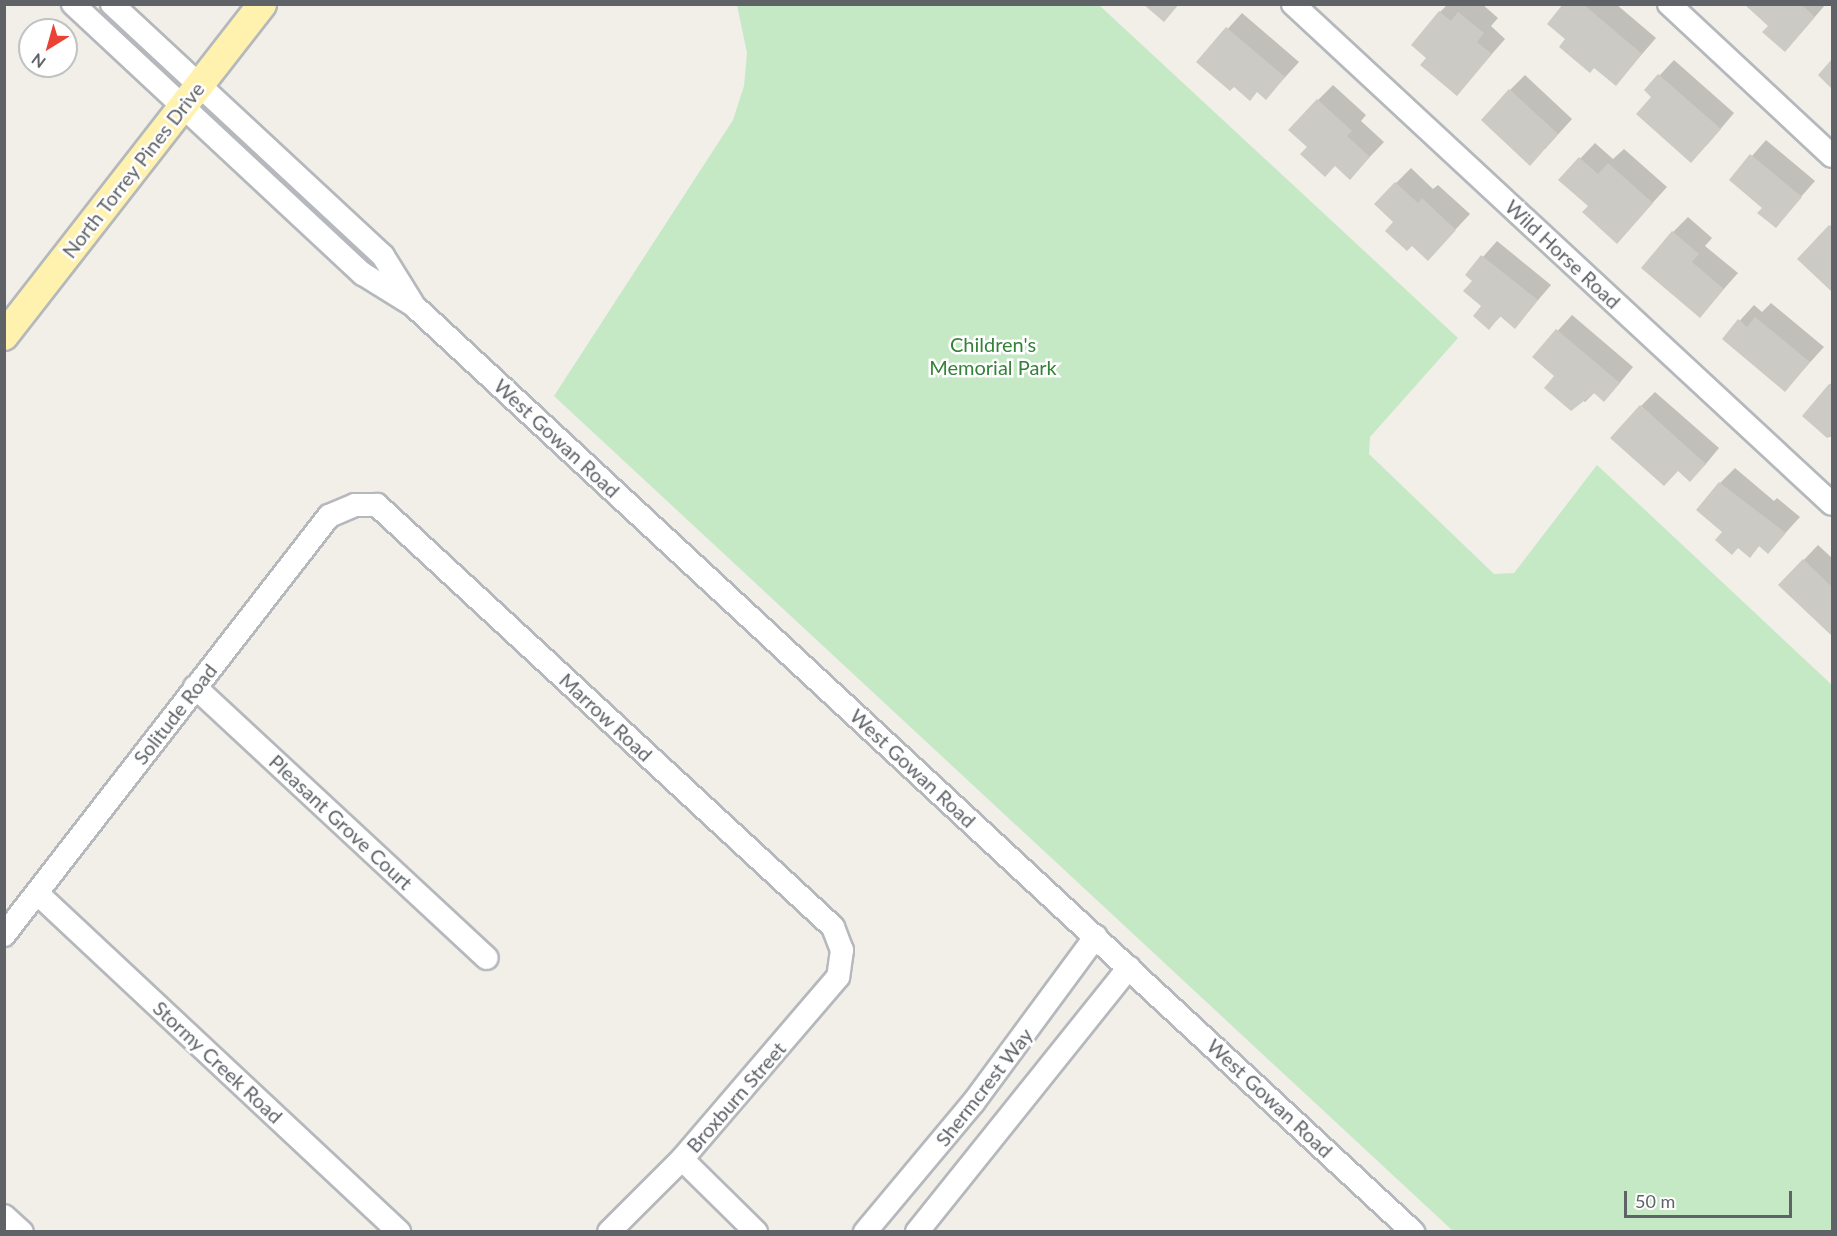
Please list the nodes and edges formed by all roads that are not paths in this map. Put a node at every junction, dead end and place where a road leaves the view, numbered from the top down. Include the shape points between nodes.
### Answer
1 (74, 4) edge
2 (112, 4) edge
3 (262, 4) edge
4 (1293, 4) edge
5 (1669, 4) edge
6 (191, 95) junction
7 (1833, 156) edge
8 (4, 336) edge
9 (1833, 504) edge
10 (355, 505) joint
11 (195, 687) junction
12 (37, 893) junction
13 (4, 935) edge
14 (1096, 936) junction
15 (842, 950) joint
16 (487, 957) dead end
17 (1129, 968) junction
18 (682, 1159) junction
19 (4, 1216) edge
20 (22, 1232) edge
21 (399, 1232) edge
22 (609, 1232) edge
23 (756, 1232) edge
24 (865, 1232) edge
25 (916, 1232) edge
26 (1413, 1232) edge

1 - 6 street, West Gowan Road
2 - 6 street, West Gowan Road
3 - 6 main road, North Torrey Pines Drive
4 - 9 street, Wild Horse Road
5 - 7 street
6 - 8 main road, North Torrey Pines Drive
6 - 14 street, West Gowan Road via 383,256 413,305
10 - 11 street, Solitude Road via 329,516
10 - 15 street, Marrow Road via 377,505 834,927
11 - 12 street, Solitude Road
11 - 16 street, Pleasant Grove Court
12 - 13 street, Solitude Road
12 - 21 street, Stormy Creek Road
14 - 17 street, West Gowan Road
14 - 24 street, Shermcrest Way via 974,1103
15 - 18 street, Broxburn Street via 838,977
17 - 25 street, Shermcrest Way
17 - 26 street, West Gowan Road
18 - 22 street, Broxburn Street
18 - 23 street
19 - 20 street

